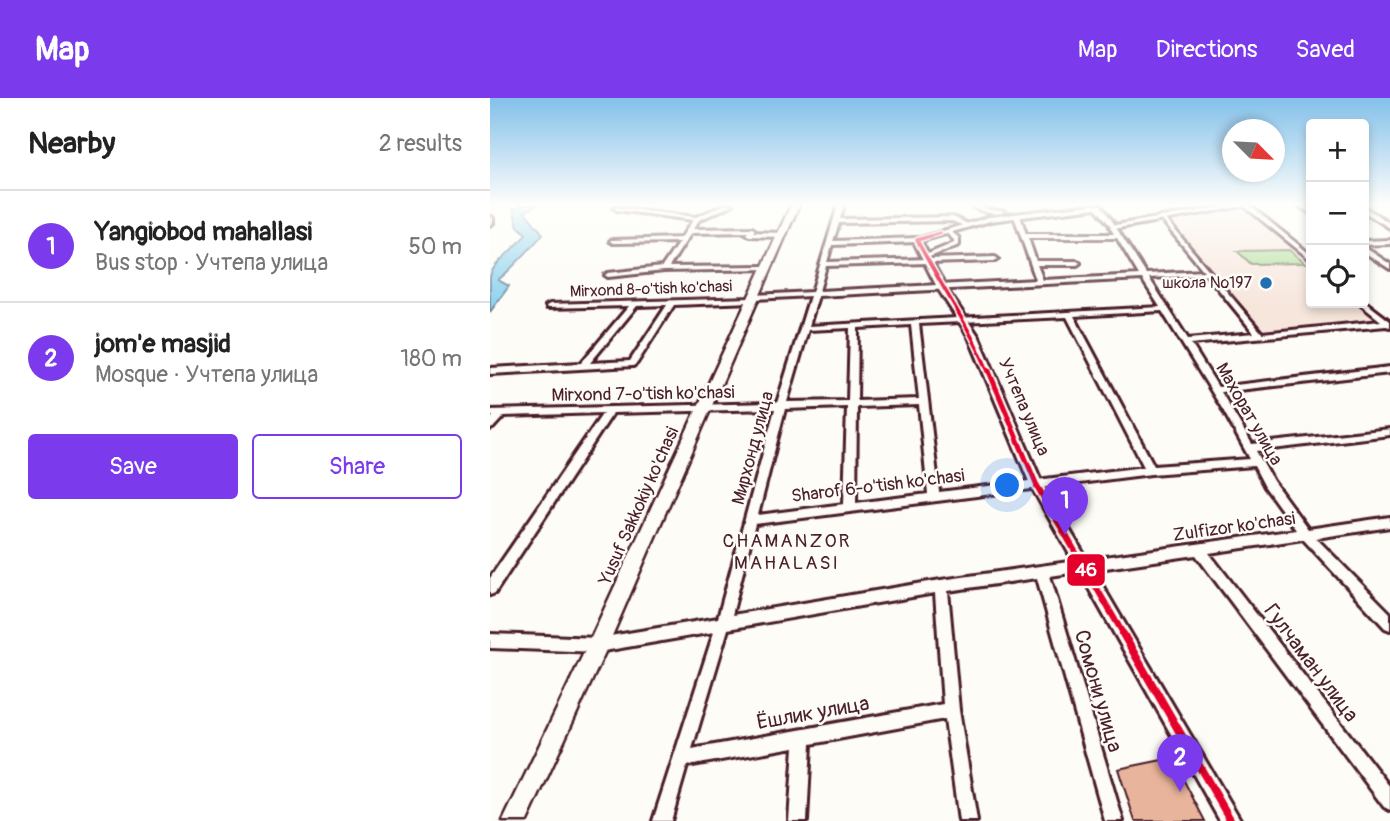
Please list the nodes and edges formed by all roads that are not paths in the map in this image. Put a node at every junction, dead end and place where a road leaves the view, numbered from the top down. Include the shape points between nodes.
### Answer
1 (780, 239) edge
2 (832, 239) edge
3 (921, 239) edge
4 (957, 239) edge
5 (1025, 239) edge
6 (1121, 239) edge
7 (1179, 239) edge
8 (1288, 239) edge
9 (683, 240) joint
10 (917, 240) junction
11 (613, 242) dead end
12 (1390, 242) edge
13 (831, 243) junction
14 (1369, 243) edge
15 (1295, 244) junction
16 (1306, 244) edge
17 (1369, 252) edge
18 (1306, 254) edge
19 (995, 258) dead end
20 (926, 259) junction
21 (1033, 263) junction
22 (1077, 263) dead end
23 (825, 264) junction
24 (1390, 267) edge
25 (766, 268) junction
26 (664, 269) junction
27 (1208, 273) junction
28 (608, 275) dead end
29 (1146, 276) junction
30 (1040, 282) junction
31 (941, 287) junction
32 (817, 294) junction
33 (753, 298) junction
34 (672, 302) junction
35 (635, 303) junction
36 (550, 306) dead end
37 (1369, 307) edge
38 (1166, 309) junction
39 (1070, 315) junction
40 (962, 320) junction
41 (915, 323) junction
42 (1389, 324) edge
43 (854, 325) junction
44 (807, 328) junction
45 (1260, 335) junction
46 (1186, 342) junction
47 (583, 366) junction
48 (1390, 370) edge
49 (490, 371) edge
50 (1216, 390) junction
51 (922, 402) junction
52 (854, 404) junction
53 (781, 406) junction
54 (703, 409) junction
55 (609, 411) junction
56 (496, 413) edge
57 (490, 426) edge
58 (1390, 432) edge
59 (1251, 448) junction
60 (1258, 462) junction
61 (1151, 470) junction
62 (1036, 484) junction
63 (934, 495) junction
64 (850, 506) junction
65 (753, 520) junction
66 (1390, 522) edge
67 (1306, 535) junction
68 (1199, 549) junction
69 (1082, 566) junction
70 (1042, 572) junction
71 (941, 586) junction
72 (490, 589) edge
73 (1390, 623) edge
74 (723, 624) junction
75 (490, 641) edge
76 (598, 645) junction
77 (951, 710) junction
78 (803, 736) junction
79 (683, 759) junction
80 (1390, 801) edge
81 (515, 821) edge
82 (662, 821) edge
83 (798, 821) edge
84 (968, 821) edge
85 (1114, 821) edge
86 (1231, 821) edge

1 - 25 main road, Yusuf Sakkokiy ko'chasi
2 - 13 street, Мирхонд улица
3 - 10 street
4 - 20 street via 957,244
5 - 21 street
6 - 29 street, Махорат улица
7 - 27 street
8 - 15 street
9 - 11 street
9 - 26 street
10 - 13 street
10 - 20 street, Учтепа улица
12 - 14 street
13 - 23 street, Мирхонд улица
15 - 16 street
15 - 18 street
17 - 24 street
19 - 20 street
20 - 23 street
20 - 31 street, Учтепа улица
21 - 22 street
21 - 30 street
23 - 32 street, Мирхонд улица
25 - 26 street
25 - 33 main road, Yusuf Sakkokiy ko'chasi
26 - 28 street
27 - 29 street, Mirxond 8-o'tish ko'chasi
27 - 45 street
29 - 30 street, Mirxond 8-o'tish ko'chasi
29 - 38 street, Махорат улица
30 - 31 street, Mirxond 8-o'tish ko'chasi
31 - 32 street, Mirxond 8-o'tish ko'chasi
31 - 40 street, Учтепа улица
32 - 33 street, Mirxond 8-o'tish ko'chasi
32 - 44 street, Мирхонд улица
33 - 34 street, Mirxond 8-o'tish ko'chasi
33 - 54 main road, Yusuf Sakkokiy ko'chasi
34 - 35 street, Mirxond 8-o'tish ko'chasi
34 - 47 street via 633,363
35 - 36 street, Mirxond 8-o'tish ko'chasi
35 - 47 street
37 - 42 street
38 - 39 street
38 - 46 street, Махорат улица
39 - 40 street
39 - 61 street
40 - 41 street
40 - 62 street, Учтепа улица via 974,337
41 - 43 street
41 - 51 street
42 - 45 street
43 - 44 street
43 - 52 street
44 - 53 street, Мирхонд улица
45 - 46 street
46 - 50 street, Махорат улица
47 - 49 street
48 - 50 street
50 - 59 street, Махорат улица
51 - 52 street, Mirxond 7-o'tish ko'chasi
51 - 63 street
52 - 53 street, Mirxond 7-o'tish ko'chasi
52 - 64 street
53 - 54 street, Mirxond 7-o'tish ko'chasi
53 - 65 street, Мирхонд улица
54 - 55 street, Mirxond 7-o'tish ko'chasi
54 - 76 main road, Yusuf Sakkokiy ko'chasi
55 - 56 street, Mirxond 7-o'tish ko'chasi
55 - 72 street
56 - 57 street
58 - 59 street
59 - 60 street, Махорат улица
60 - 61 street, Sharof 6-o'tish ko'chasi
60 - 67 street, Махорат улица
61 - 62 street, Sharof 6-o'tish ko'chasi
62 - 63 street, Sharof 6-o'tish ko'chasi
62 - 69 street, Учтепа улица
63 - 64 street, Sharof 6-o'tish ko'chasi
64 - 65 street, Sharof 6-o'tish ko'chasi
65 - 74 street, Мирхонд улица
66 - 67 street, Zulfizor ko'chasi
67 - 68 street, Zulfizor ko'chasi
67 - 73 street, Махорат улица
68 - 69 street, Zulfizor ko'chasi
68 - 80 street, Гулчаман улица
69 - 70 street, Zulfizor ko'chasi
69 - 86 street, Учтепа улица
70 - 71 street, Zulfizor ko'chasi
70 - 85 street, Сомони улица
71 - 74 street, Zulfizor ko'chasi
71 - 77 street
74 - 76 street, Zulfizor ko'chasi
74 - 79 street, Мирхонд улица
75 - 76 street, Zulfizor ko'chasi
76 - 81 main road, Yusuf Sakkokiy ko'chasi
77 - 78 street, Ёшлик улица
77 - 84 street
78 - 79 street, Ёшлик улица
78 - 83 street
79 - 82 street, Мирхонд улица

